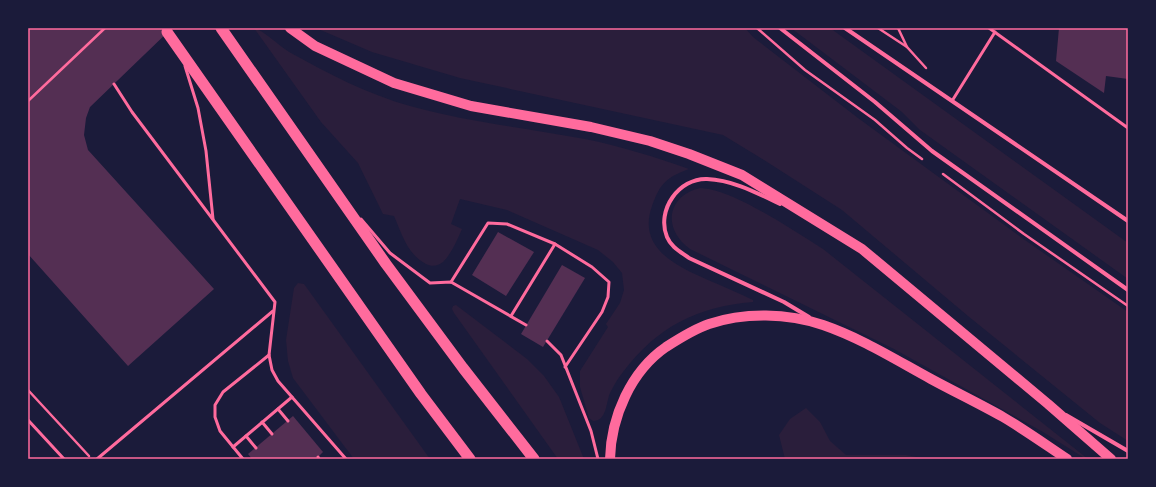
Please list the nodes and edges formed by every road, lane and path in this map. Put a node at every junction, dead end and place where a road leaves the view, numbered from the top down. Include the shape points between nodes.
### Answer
1 (105, 28) edge
2 (221, 28) edge
3 (290, 28) edge
4 (780, 28) edge
5 (845, 28) edge
6 (878, 28) edge
7 (898, 28) edge
8 (989, 28) edge
9 (167, 32) dead end
10 (994, 32) junction
11 (907, 47) junction
12 (180, 51) junction
13 (929, 70) dead end
14 (114, 84) dead end
15 (28, 100) edge
16 (952, 101) junction
17 (1128, 128) edge
18 (327, 181) junction
19 (213, 220) junction
20 (817, 220) junction
21 (1128, 221) edge
22 (555, 244) junction
23 (452, 282) junction
24 (1128, 290) edge
25 (273, 311) junction
26 (510, 316) junction
27 (526, 325) dead end
28 (822, 325) junction
29 (547, 341) dead end
30 (269, 355) junction
31 (565, 367) junction
32 (28, 390) edge
33 (292, 397) junction
34 (1048, 404) junction
35 (278, 409) junction
36 (28, 420) edge
37 (288, 421) dead end
38 (262, 422) junction
39 (272, 434) dead end
40 (246, 436) junction
41 (233, 447) junction
42 (256, 448) dead end
43 (1128, 451) edge
44 (64, 459) edge
45 (92, 459) edge
46 (97, 459) edge
47 (243, 459) edge
48 (346, 459) edge
49 (470, 459) edge
50 (534, 459) edge
51 (598, 459) edge
52 (610, 459) edge
53 (1066, 459) edge
54 (1111, 459) edge

1 - 15 path
2 - 18 highway
3 - 20 main road via 315,46 394,83 471,106 591,127 650,141 689,154 742,175
4 - 24 street via 932,151
5 - 16 street
6 - 11 path
7 - 11 path
8 - 10 lane
9 - 12 highway
10 - 16 lane
10 - 17 lane
11 - 13 path
12 - 19 lane via 198,108 206,151
12 - 49 highway via 421,394
14 - 19 lane
16 - 21 street
18 - 23 lane via 390,253 430,283
18 - 50 highway via 463,368
19 - 25 lane via 275,302
20 - 28 street via 746,189 724,181 707,179 694,180 672,198 666,210 664,224 667,238 675,248 689,258 784,302
20 - 34 main road via 862,248
22 - 23 lane via 507,224 488,223
22 - 26 lane
22 - 31 lane via 592,267 609,282 608,297 602,312
23 - 26 lane
25 - 30 lane
25 - 46 lane
26 - 27 lane
28 - 52 main road via 768,316 737,318 709,324 683,336 644,366 628,390 616,417
28 - 53 main road via 857,339 1004,418
29 - 31 lane via 561,355
30 - 33 lane via 272,370 278,381
30 - 41 lane via 223,392 215,405 215,417 220,431
31 - 51 lane via 591,431
32 - 45 path
33 - 35 lane
33 - 48 lane
34 - 43 street
34 - 54 main road
35 - 37 lane
35 - 38 lane
36 - 44 lane
38 - 39 lane
38 - 40 lane
40 - 41 lane
40 - 42 lane
41 - 47 lane

